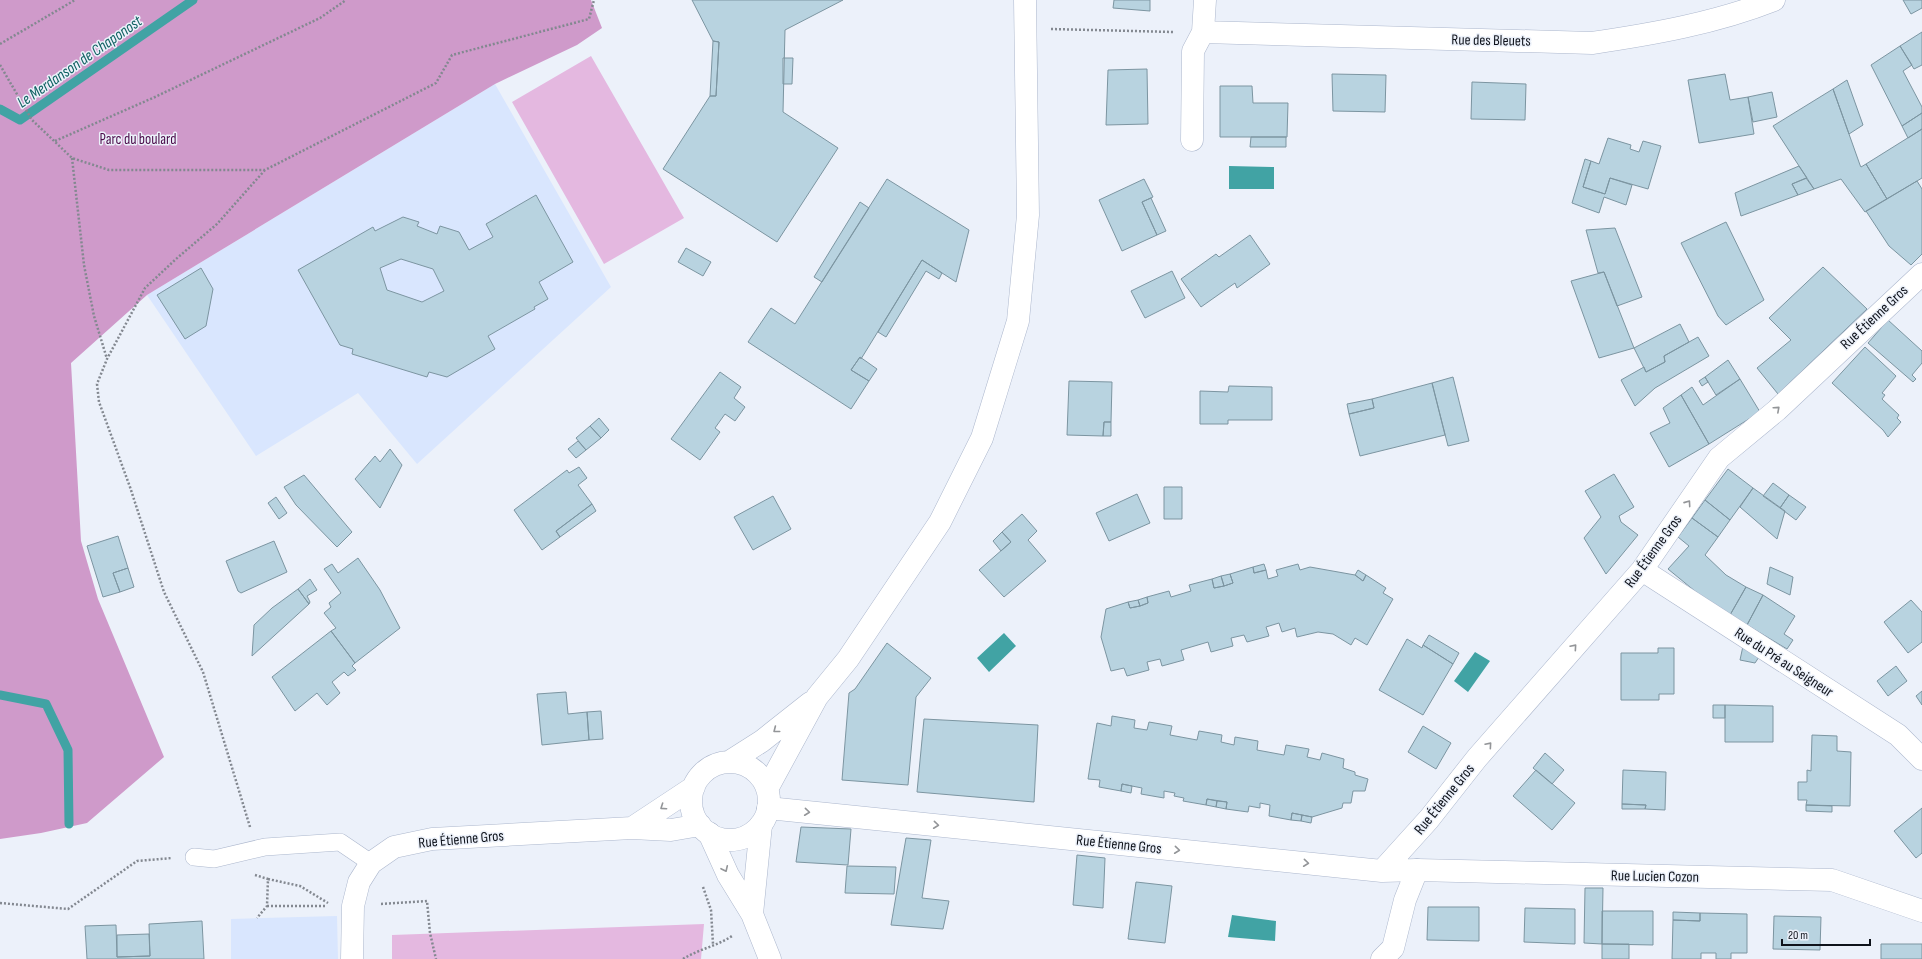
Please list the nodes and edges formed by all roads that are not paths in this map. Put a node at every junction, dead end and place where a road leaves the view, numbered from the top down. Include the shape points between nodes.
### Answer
1 (1025, 0) edge
2 (1205, 0) edge
3 (1774, 0) edge
4 (1203, 32) junction
5 (1192, 140) dead end
6 (1922, 274) edge
7 (1642, 570) junction
8 (817, 697) junction
9 (1922, 759) edge
10 (729, 762) junction
11 (694, 787) junction
12 (766, 808) junction
13 (632, 828) junction
14 (704, 829) junction
15 (194, 857) road end
16 (371, 863) junction
17 (1417, 870) junction
18 (1382, 871) junction
19 (1922, 911) edge
20 (754, 919) junction
21 (352, 959) edge
22 (770, 959) edge
23 (1382, 959) edge

1 - 8 street via 1028,215 1018,321 982,438 940,522 848,659
2 - 4 street
3 - 4 street, Rue des Bleuets via 1704,22 1641,36 1592,43
4 - 5 street via 1193,51
7 -> 6 street, Rue Étienne Gros via 1718,458 1777,410
7 - 9 street, Rue du Pré au Seigneur via 1898,735
18 -> 7 street, Rue Étienne Gros
8 -> 10 street via 762,741
8 - 12 street
10 - 11 street via 716,764 705,771
10 - 12 street via 753,769 762,778
11 -> 13 street
11 - 14 street via 691,806 695,819
12 - 14 street via 752,834 740,839 714,837
12 -> 18 street, Rue Étienne Gros
12 - 20 street
13 - 14 street, Rue Étienne Gros
13 - 16 street, Rue Étienne Gros via 432,839 394,847
14 -> 20 street
15 - 16 lane via 214,859 265,847 340,842
16 - 21 street, Rue Étienne Gros via 359,882 353,906
17 - 18 street, Rue Lucien Cozon
17 - 19 street, Rue Lucien Cozon via 1832,880
17 - 23 street via 1405,900 1393,948
20 - 22 street

